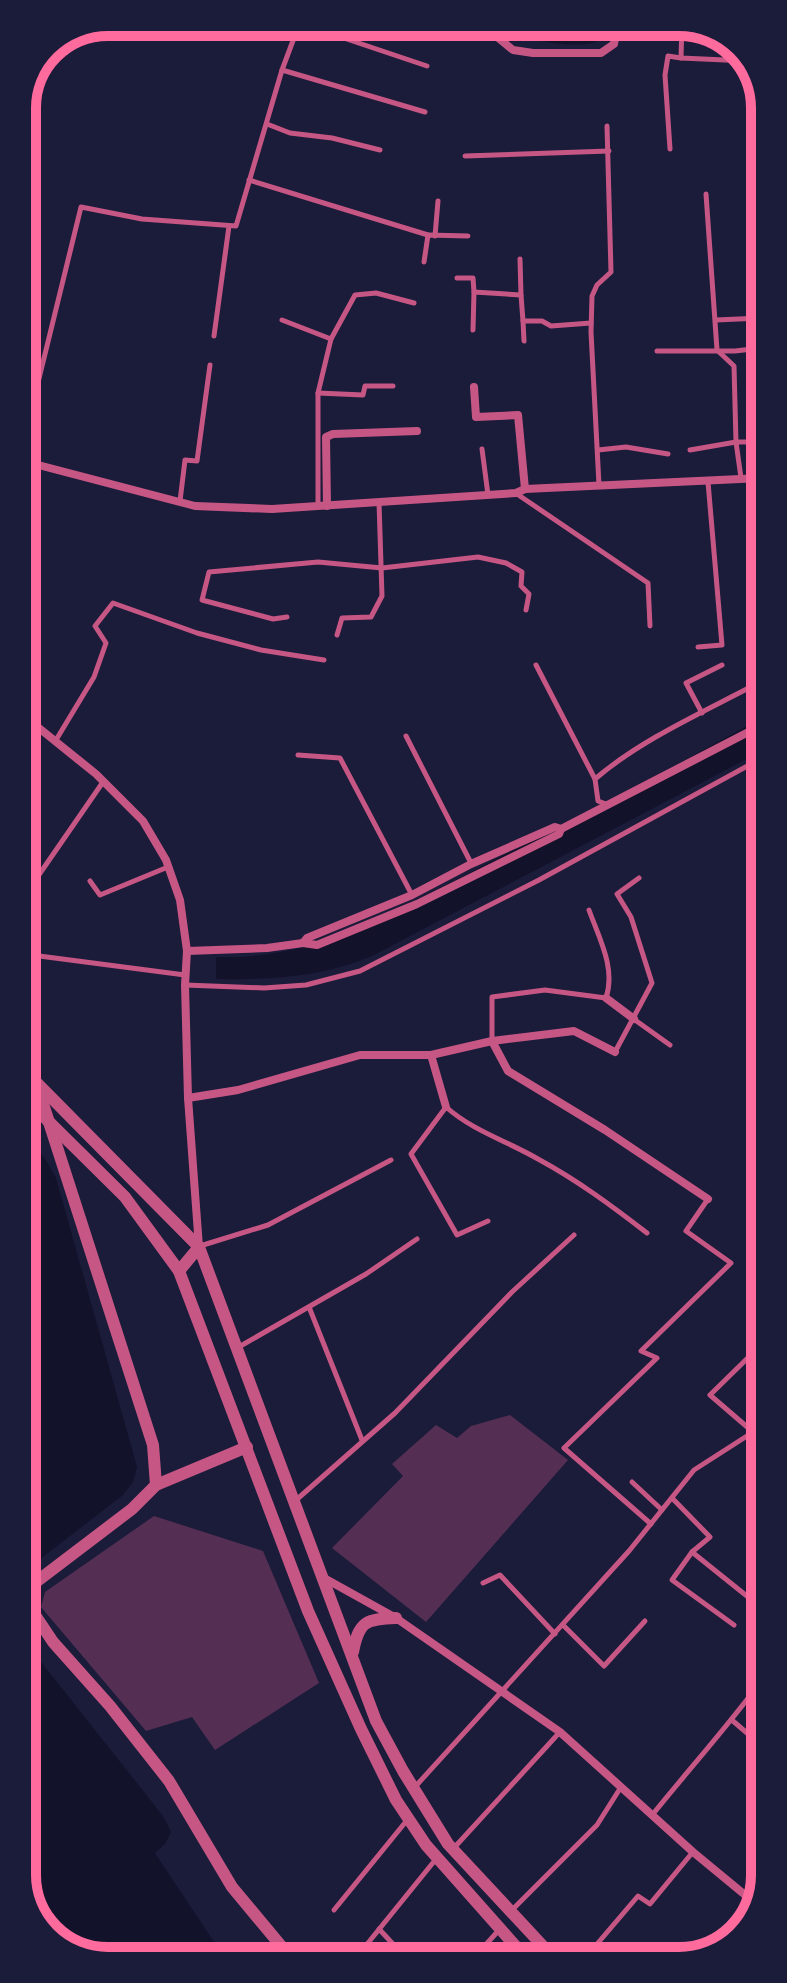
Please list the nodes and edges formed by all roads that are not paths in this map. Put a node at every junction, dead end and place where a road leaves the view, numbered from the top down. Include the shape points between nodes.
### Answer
1 (295, 36) edge
2 (340, 36) edge
3 (496, 36) edge
4 (615, 36) edge
5 (682, 36) edge
6 (681, 58) junction
7 (733, 60) edge
8 (427, 66) dead end
9 (282, 70) junction
10 (425, 112) dead end
11 (267, 124) junction
12 (607, 126) dead end
13 (670, 149) dead end
14 (380, 150) dead end
15 (609, 151) junction
16 (465, 156) dead end
17 (249, 180) junction
18 (706, 194) dead end
19 (438, 201) dead end
20 (229, 226) junction
21 (432, 236) junction
22 (468, 236) dead end
23 (520, 259) dead end
24 (424, 262) dead end
25 (457, 278) dead end
26 (474, 292) junction
27 (521, 295) junction
28 (414, 303) dead end
29 (751, 318) edge
30 (282, 320) dead end
31 (716, 320) junction
32 (523, 321) junction
33 (591, 323) junction
34 (473, 330) dead end
35 (214, 336) dead end
36 (331, 339) junction
37 (524, 341) dead end
38 (751, 348) edge
39 (717, 350) junction
40 (657, 351) dead end
41 (210, 365) dead end
42 (393, 386) dead end
43 (474, 387) dead end
44 (36, 391) edge
45 (318, 393) junction
46 (417, 431) dead end
47 (736, 442) junction
48 (751, 442) edge
49 (482, 449) dead end
50 (598, 450) junction
51 (690, 450) dead end
52 (668, 454) dead end
53 (36, 464) edge
54 (741, 479) junction
55 (751, 479) edge
56 (708, 482) junction
57 (599, 485) junction
58 (525, 489) junction
59 (516, 493) junction
60 (488, 496) junction
61 (180, 502) junction
62 (379, 502) junction
63 (323, 506) junction
64 (382, 568) junction
65 (526, 610) dead end
66 (287, 617) dead end
67 (650, 626) dead end
68 (337, 635) dead end
69 (698, 647) dead end
70 (324, 660) dead end
71 (536, 665) dead end
72 (722, 665) dead end
73 (751, 687) edge
74 (702, 713) junction
75 (36, 725) edge
76 (751, 731) edge
77 (406, 736) dead end
78 (56, 740) junction
79 (298, 755) dead end
80 (751, 764) edge
81 (595, 779) junction
82 (104, 781) junction
83 (607, 804) junction
84 (503, 855) junction
85 (471, 864) junction
86 (168, 867) junction
87 (639, 878) dead end
88 (36, 879) edge
89 (90, 881) dead end
90 (412, 895) junction
91 (417, 904) junction
92 (589, 910) dead end
93 (303, 943) junction
94 (187, 951) junction
95 (36, 956) edge
96 (185, 980) junction
97 (606, 998) junction
98 (634, 1019) junction
99 (492, 1041) junction
100 (670, 1045) dead end
101 (615, 1052) joint
102 (431, 1055) junction
103 (36, 1082) joint
104 (188, 1098) junction
105 (446, 1107) junction
106 (36, 1110) edge
107 (47, 1121) junction
108 (391, 1160) dead end
109 (708, 1199) joint
110 (488, 1221) dead end
111 (647, 1233) dead end
112 (574, 1235) dead end
113 (417, 1239) dead end
114 (199, 1247) junction
115 (179, 1271) junction
116 (309, 1307) junction
117 (237, 1348) junction
118 (751, 1355) edge
119 (751, 1430) edge
120 (751, 1433) edge
121 (362, 1440) junction
122 (247, 1447) junction
123 (632, 1482) dead end
124 (156, 1485) junction
125 (672, 1498) junction
126 (294, 1501) junction
127 (662, 1510) junction
128 (651, 1524) junction
129 (692, 1552) junction
130 (323, 1578) junction
131 (36, 1582) edge
132 (483, 1583) dead end
133 (298, 1586) junction
134 (751, 1599) edge
135 (36, 1616) edge
136 (396, 1618) junction
137 (645, 1621) dead end
138 (563, 1625) junction
139 (734, 1625) dead end
140 (555, 1634) junction
141 (352, 1655) junction
142 (502, 1690) junction
143 (751, 1696) edge
144 (733, 1721) junction
145 (560, 1732) junction
146 (751, 1737) edge
147 (622, 1786) junction
148 (413, 1789) junction
149 (653, 1814) junction
150 (408, 1818) junction
151 (453, 1849) junction
152 (693, 1852) junction
153 (437, 1858) junction
154 (747, 1897) edge
155 (334, 1910) dead end
156 (510, 1911) junction
157 (379, 1929) junction
158 (500, 1930) junction
159 (282, 1947) edge
160 (365, 1947) edge
161 (396, 1947) edge
162 (484, 1947) edge
163 (516, 1947) edge
164 (544, 1947) edge
165 (595, 1947) edge

1 - 9 lane
2 - 8 lane
3 - 4 street via 513,50 589,54 601,53 614,44
5 - 6 lane
6 - 7 lane
6 - 13 lane via 668,56 665,75
9 - 10 lane
9 - 11 lane
11 - 14 lane
11 - 17 lane
12 - 15 lane
15 - 16 lane
15 - 33 lane via 611,272 592,296
17 - 20 lane via 243,210 236,226
17 - 21 lane
18 - 31 lane
19 - 21 lane
20 - 35 lane
20 - 44 lane via 142,219 81,207
21 - 22 lane
21 - 24 lane
23 - 27 lane
25 - 26 lane via 473,278
26 - 27 lane
26 - 34 lane
27 - 32 lane
28 - 36 lane via 376,293 355,295
29 - 31 lane
30 - 36 lane
31 - 39 lane
32 - 33 lane via 551,326
32 - 37 lane
33 - 50 lane
36 - 45 lane
38 - 39 lane
39 - 40 lane
39 - 47 lane via 734,366
41 - 61 lane via 197,461 185,460
42 - 45 lane via 365,386 363,395
43 - 58 street via 476,417 518,415
45 - 63 lane
46 - 63 street via 326,437
47 - 48 lane
47 - 51 lane
47 - 54 lane
49 - 60 lane
50 - 52 lane via 626,447
50 - 57 lane
53 - 61 street
54 - 55 street
54 - 56 street
56 - 57 street
56 - 69 lane via 722,645
57 - 58 street
58 - 59 street
59 - 60 street
59 - 67 lane via 648,583
60 - 62 street
61 - 63 street via 272,509
62 - 63 street
62 - 64 lane
64 - 65 lane via 478,557 506,563 522,572 521,586 529,594
64 - 66 lane via 318,562 209,572 202,600 273,619
64 - 68 lane via 382,596 371,617 342,618
70 - 78 lane via 197,633 113,603 95,626 106,643 94,677
71 - 81 lane
72 - 74 lane via 686,683
73 - 74 lane
74 - 81 lane
75 - 78 street
76 - 83 street
77 - 85 lane
78 - 82 street
79 - 90 lane via 340,758
80 - 96 lane via 360,971 306,985 264,988
81 - 83 lane via 598,801
82 - 86 street via 143,821
82 - 88 lane
83 - 84 street via 559,834
84 - 85 street
84 - 91 street
85 - 90 street
86 - 89 lane via 100,895
86 - 94 street via 180,900
87 - 98 lane via 617,894 631,917 652,983
90 - 91 street
90 - 93 street
91 - 93 street via 317,945
92 - 97 lane via 610,970
93 - 94 street
94 - 96 street
95 - 96 lane
96 - 104 street
97 - 98 street
97 - 99 lane via 545,990 492,997
98 - 100 lane
98 - 101 lane
99 - 101 street via 574,1031
99 - 102 street
99 - 109 street via 508,1071
102 - 104 street via 360,1055 238,1090
102 - 105 street
103 - 107 street
103 - 114 street
104 - 114 street
105 - 110 lane via 411,1154 457,1235
105 - 111 lane via 463,1122 539,1159
106 - 107 street
107 - 115 street via 125,1197
107 - 124 street via 153,1445
108 - 114 lane via 268,1225
109 - 128 lane via 686,1231 731,1263 641,1351 657,1358 564,1448
112 - 121 lane
113 - 116 lane
114 - 115 street
114 - 117 street
115 - 122 street
116 - 117 lane
116 - 121 lane
117 - 126 street
118 - 119 lane via 710,1395
120 - 125 lane via 694,1470
121 - 126 lane
122 - 124 street
122 - 133 street
123 - 127 lane
124 - 131 street
125 - 127 lane
125 - 129 lane via 710,1537
126 - 130 street
127 - 128 lane
128 - 138 lane
129 - 134 lane
129 - 139 lane via 672,1580
130 - 133 street
130 - 136 street
130 - 141 street
132 - 140 lane via 500,1575
133 - 150 street via 361,1729
135 - 159 street via 169,1781 232,1887
136 - 141 street via 364,1623
136 - 142 street
137 - 138 lane via 604,1666
138 - 140 lane
140 - 142 lane
141 - 148 street via 376,1721
142 - 145 street
142 - 148 lane
143 - 144 lane
144 - 146 lane
144 - 149 lane
145 - 147 street
145 - 151 lane
147 - 149 street
147 - 156 lane via 597,1825
148 - 151 street
149 - 152 street
150 - 153 street
150 - 155 lane
151 - 156 street
152 - 154 street
152 - 165 lane via 650,1904 638,1896
153 - 157 lane
153 - 158 street
156 - 164 street
157 - 160 lane
157 - 161 lane
158 - 162 lane
158 - 163 street

